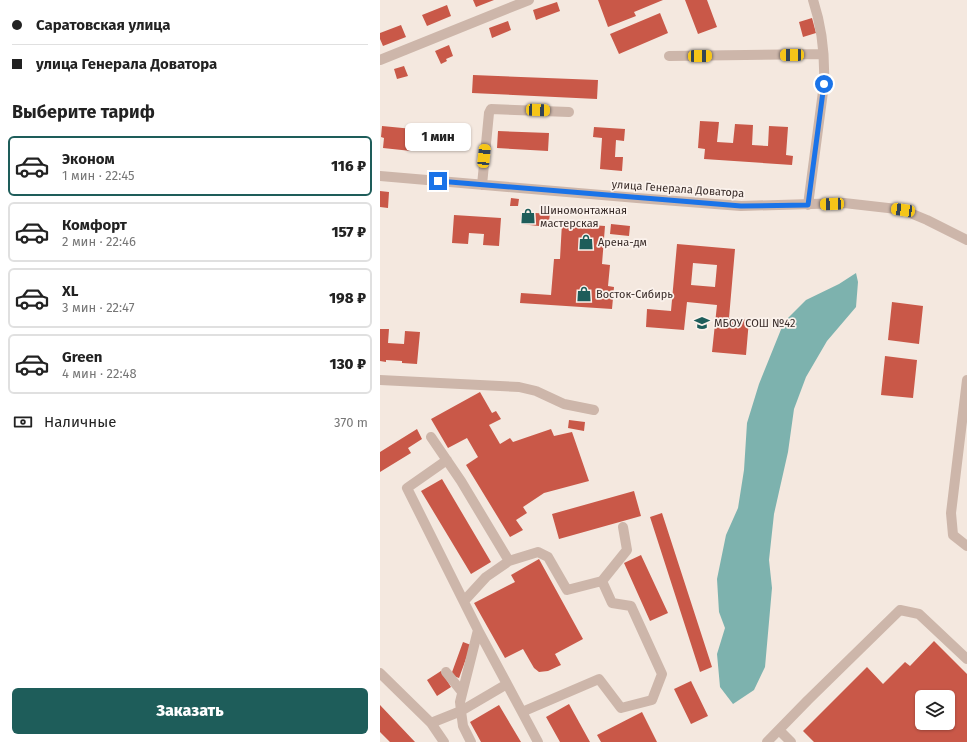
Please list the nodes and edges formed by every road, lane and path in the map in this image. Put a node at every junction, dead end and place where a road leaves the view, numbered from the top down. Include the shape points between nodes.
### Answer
1 (529, 0) edge
2 (813, 0) edge
3 (823, 54) junction
4 (669, 56) dead end
5 (380, 60) edge
6 (569, 112) dead end
7 (380, 176) edge
8 (482, 185) junction
9 (808, 205) junction
10 (967, 240) edge
11 (380, 380) edge
12 (967, 380) edge
13 (594, 410) dead end
14 (431, 437) dead end
15 (447, 460) junction
16 (623, 527) dead end
17 (967, 546) edge
18 (509, 561) junction
19 (602, 581) junction
20 (464, 601) junction
21 (478, 630) junction
22 (967, 659) edge
23 (446, 672) dead end
24 (380, 673) edge
25 (507, 684) junction
26 (462, 692) junction
27 (461, 711) junction
28 (522, 712) junction
29 (431, 723) junction
30 (778, 730) junction
31 (444, 742) edge
32 (471, 742) edge
33 (538, 742) edge
34 (767, 742) edge
35 (791, 742) edge

1 - 5 street
2 - 3 street via 821,32
3 - 4 street
3 - 9 street via 824,84
6 - 8 street via 492,109 489,113
7 - 8 street, улица Генерала Доватора
8 - 9 street, улица Генерала Доватора via 741,206
9 - 10 street, улица Генерала Доватора via 844,204 903,210
11 - 13 street via 519,387 564,404
12 - 17 street via 951,513 953,535
14 - 15 street
15 - 18 street
15 - 20 street via 407,488
16 - 19 street via 627,550
18 - 19 street via 538,552 548,557 567,590
18 - 20 street via 486,577
19 - 28 street via 612,603 631,606 662,674 652,700 621,708 599,679
20 - 21 street
21 - 25 street
21 - 26 street
22 - 30 street via 919,614 900,610
23 - 26 street
24 - 29 street
25 - 27 street
25 - 28 street
26 - 27 street
27 - 29 street
27 - 32 street via 463,726
28 - 33 street
29 - 31 street
30 - 34 street
30 - 35 street

